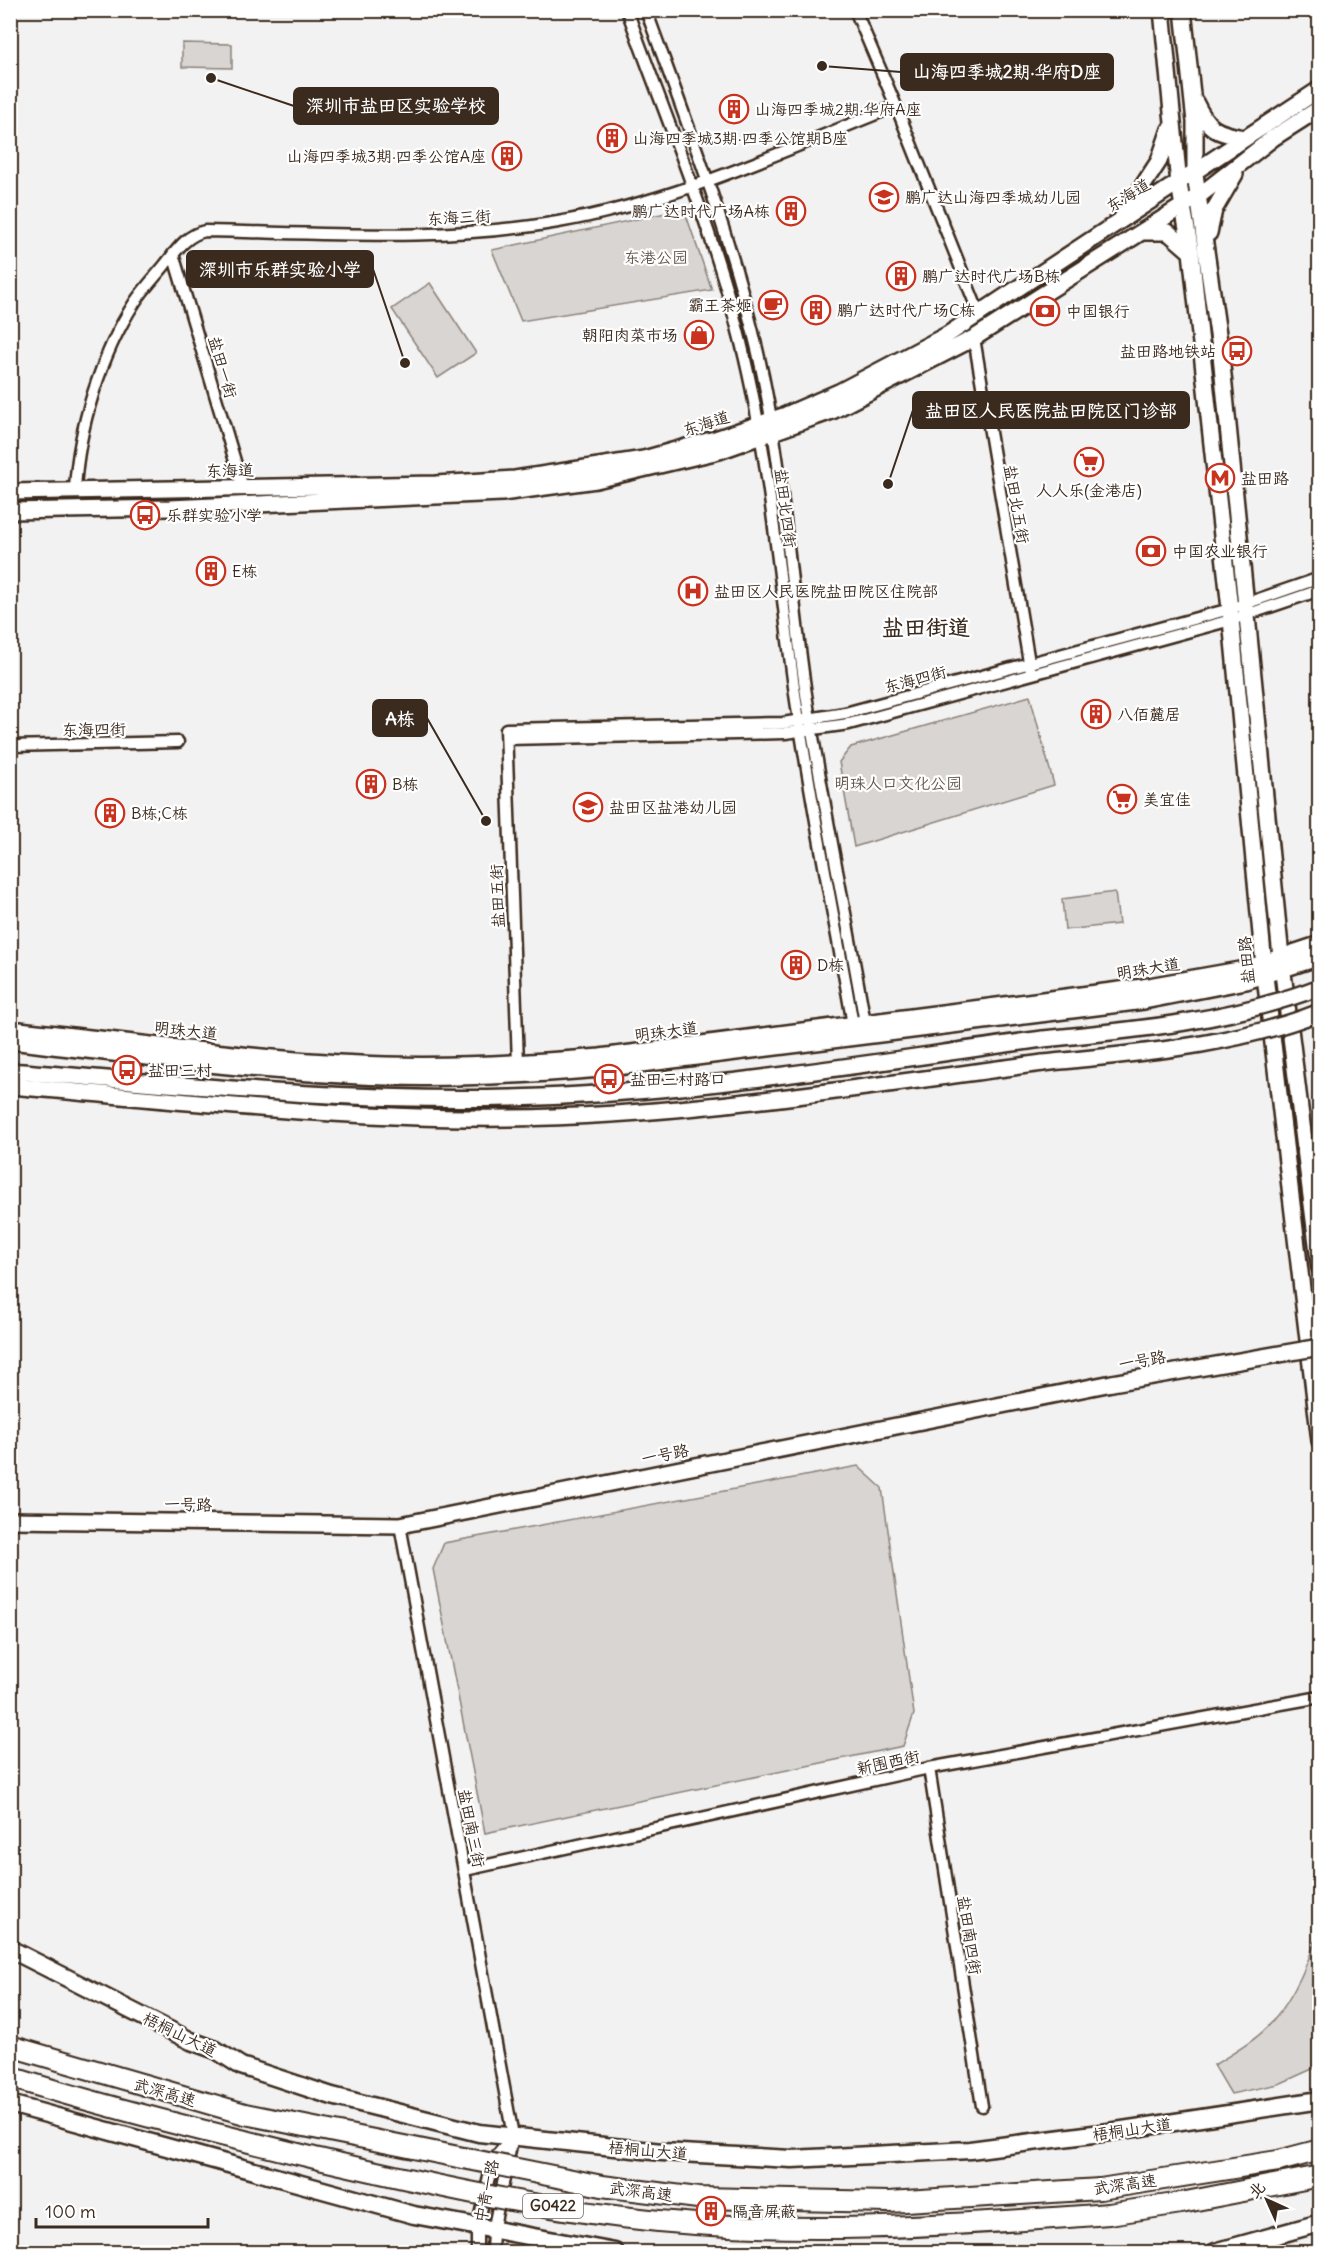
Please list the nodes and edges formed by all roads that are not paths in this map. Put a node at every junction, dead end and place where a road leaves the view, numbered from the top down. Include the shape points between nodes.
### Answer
1 (627, 10) edge
2 (646, 10) edge
3 (855, 10) edge
4 (1162, 10) edge
5 (1183, 10) edge
6 (1320, 89) edge
7 (1191, 94) junction
8 (896, 106) junction
9 (1320, 108) edge
10 (1172, 120) junction
11 (1244, 138) junction
12 (1250, 158) junction
13 (1196, 174) junction
14 (708, 180) junction
15 (1179, 184) junction
16 (694, 185) junction
17 (1200, 195) junction
18 (1183, 206) junction
19 (1119, 221) junction
20 (1135, 234) junction
21 (1206, 245) junction
22 (1191, 252) junction
23 (173, 254) junction
24 (980, 316) junction
25 (974, 339) junction
26 (766, 429) junction
27 (243, 488) junction
28 (75, 490) junction
29 (10, 492) edge
30 (10, 511) edge
31 (1320, 578) edge
32 (1320, 590) edge
33 (1247, 609) junction
34 (1230, 614) junction
35 (1030, 669) junction
36 (806, 725) junction
37 (506, 734) joint
38 (178, 742) dead end
39 (10, 746) edge
40 (1320, 944) edge
41 (1320, 957) edge
42 (1282, 964) junction
43 (1265, 970) junction
44 (1320, 987) edge
45 (1320, 1012) edge
46 (859, 1024) junction
47 (10, 1029) edge
48 (10, 1041) edge
49 (518, 1063) junction
50 (10, 1071) edge
51 (10, 1086) edge
52 (1320, 1268) edge
53 (1320, 1347) edge
54 (1320, 1441) edge
55 (10, 1520) edge
56 (400, 1525) junction
57 (1320, 1697) edge
58 (929, 1768) junction
59 (465, 1870) junction
60 (10, 1949) edge
61 (10, 2046) edge
62 (10, 2077) edge
63 (1320, 2100) edge
64 (10, 2104) edge
65 (982, 2106) dead end
66 (513, 2136) junction
67 (1320, 2150) edge
68 (1320, 2176) edge
69 (1320, 2223) edge
70 (485, 2230) junction
71 (477, 2253) edge
72 (492, 2253) edge
73 (615, 2253) edge
74 (1215, 2253) edge

1 - 16 street, 盐田北四街
2 - 14 street, 盐田北四街
3 - 8 street
4 - 10 street, 盐田路
5 - 7 street
6 - 11 street, 东海道
7 - 11 street via 1211,129 1221,135
7 - 13 street
8 - 14 street, 东海三街
8 - 24 street
9 - 12 street, 东海道
10 - 15 street, 盐田路
10 - 19 street via 1159,161
11 - 13 street, 东海道
12 - 17 street, 东海道
12 - 21 street via 1230,179 1214,210
13 - 15 street, 东海道
13 - 17 street
14 - 16 street, 东海三街
14 - 26 street, 盐田北四街 via 747,308
15 - 18 street, 盐田路
15 - 19 street, 东海道
16 - 23 street, 东海三街 via 590,216 503,230 412,234 205,231 194,234
16 - 26 street, 盐田北四街
17 - 18 street, 东海道
17 - 21 street
18 - 20 street, 东海道
18 - 22 street, 盐田路
19 - 24 street, 东海道
20 - 22 street via 1168,232
20 - 25 street, 东海道
21 - 33 street
22 - 34 street, 盐田路
23 - 27 street, 盐田一街
23 - 28 street via 135,301 107,355 80,446
24 - 26 street, 东海道
25 - 26 street, 东海道 via 832,411
25 - 35 street, 盐田北五街
26 - 27 street, 东海道 via 644,459 547,475 436,484
26 - 30 street, 东海道 via 648,470 523,490 194,507
26 - 36 street, 盐田北四街
27 - 28 street, 东海道
28 - 29 street, 东海道
31 - 33 street, 东海四街
32 - 33 street, 东海四街
33 - 34 street, 东海四街
33 - 42 street
34 - 35 street, 东海四街
34 - 43 street, 盐田路
35 - 36 street, 东海四街
36 - 37 street, 东海四街
36 - 46 street, 盐田北四街
37 - 49 street, 盐田五街
38 - 39 street, 东海四街
40 - 42 street, 明珠大道
41 - 42 street, 明珠大道
42 - 43 street, 明珠大道
42 - 52 street
43 - 46 street, 明珠大道
43 - 48 street, 明珠大道 via 1144,1000 601,1070 510,1076 426,1078 321,1073
43 - 54 street, 盐田路
44 - 50 street, bridge via 1218,1017 611,1094 364,1097
45 - 51 street, bridge via 1220,1040 670,1111 510,1118 359,1116
46 - 49 street, 明珠大道 via 600,1057
47 - 49 street, 明珠大道 via 324,1061 436,1066
53 - 56 street, 一号路, bridge via 1112,1383
55 - 56 street, 一号路
56 - 59 street, 盐田南三街
57 - 58 street, 新围西街
58 - 59 street, 新围西街
58 - 65 street, 盐田南四街
59 - 66 street, 盐田南三街
60 - 66 main road, 梧桐山大道 via 241,2066 332,2096 479,2133
61 - 67 highway, 武深高速 / G0422, bridge via 245,2114 602,2186 698,2198 889,2202 1100,2189 1278,2161
62 - 68 highway, 武深高速 / G0422, bridge via 77,2098 392,2175 520,2201 634,2218 813,2229 938,2226 1109,2214
63 - 66 main road, 梧桐山大道 via 970,2150 792,2159 662,2152
64 - 70 main road via 414,2215
66 - 70 street, 中青一路
66 - 70 street via 493,2160
69 - 74 main road
70 - 71 street, 中青一路
70 - 72 street, 中青一路
70 - 73 main road

